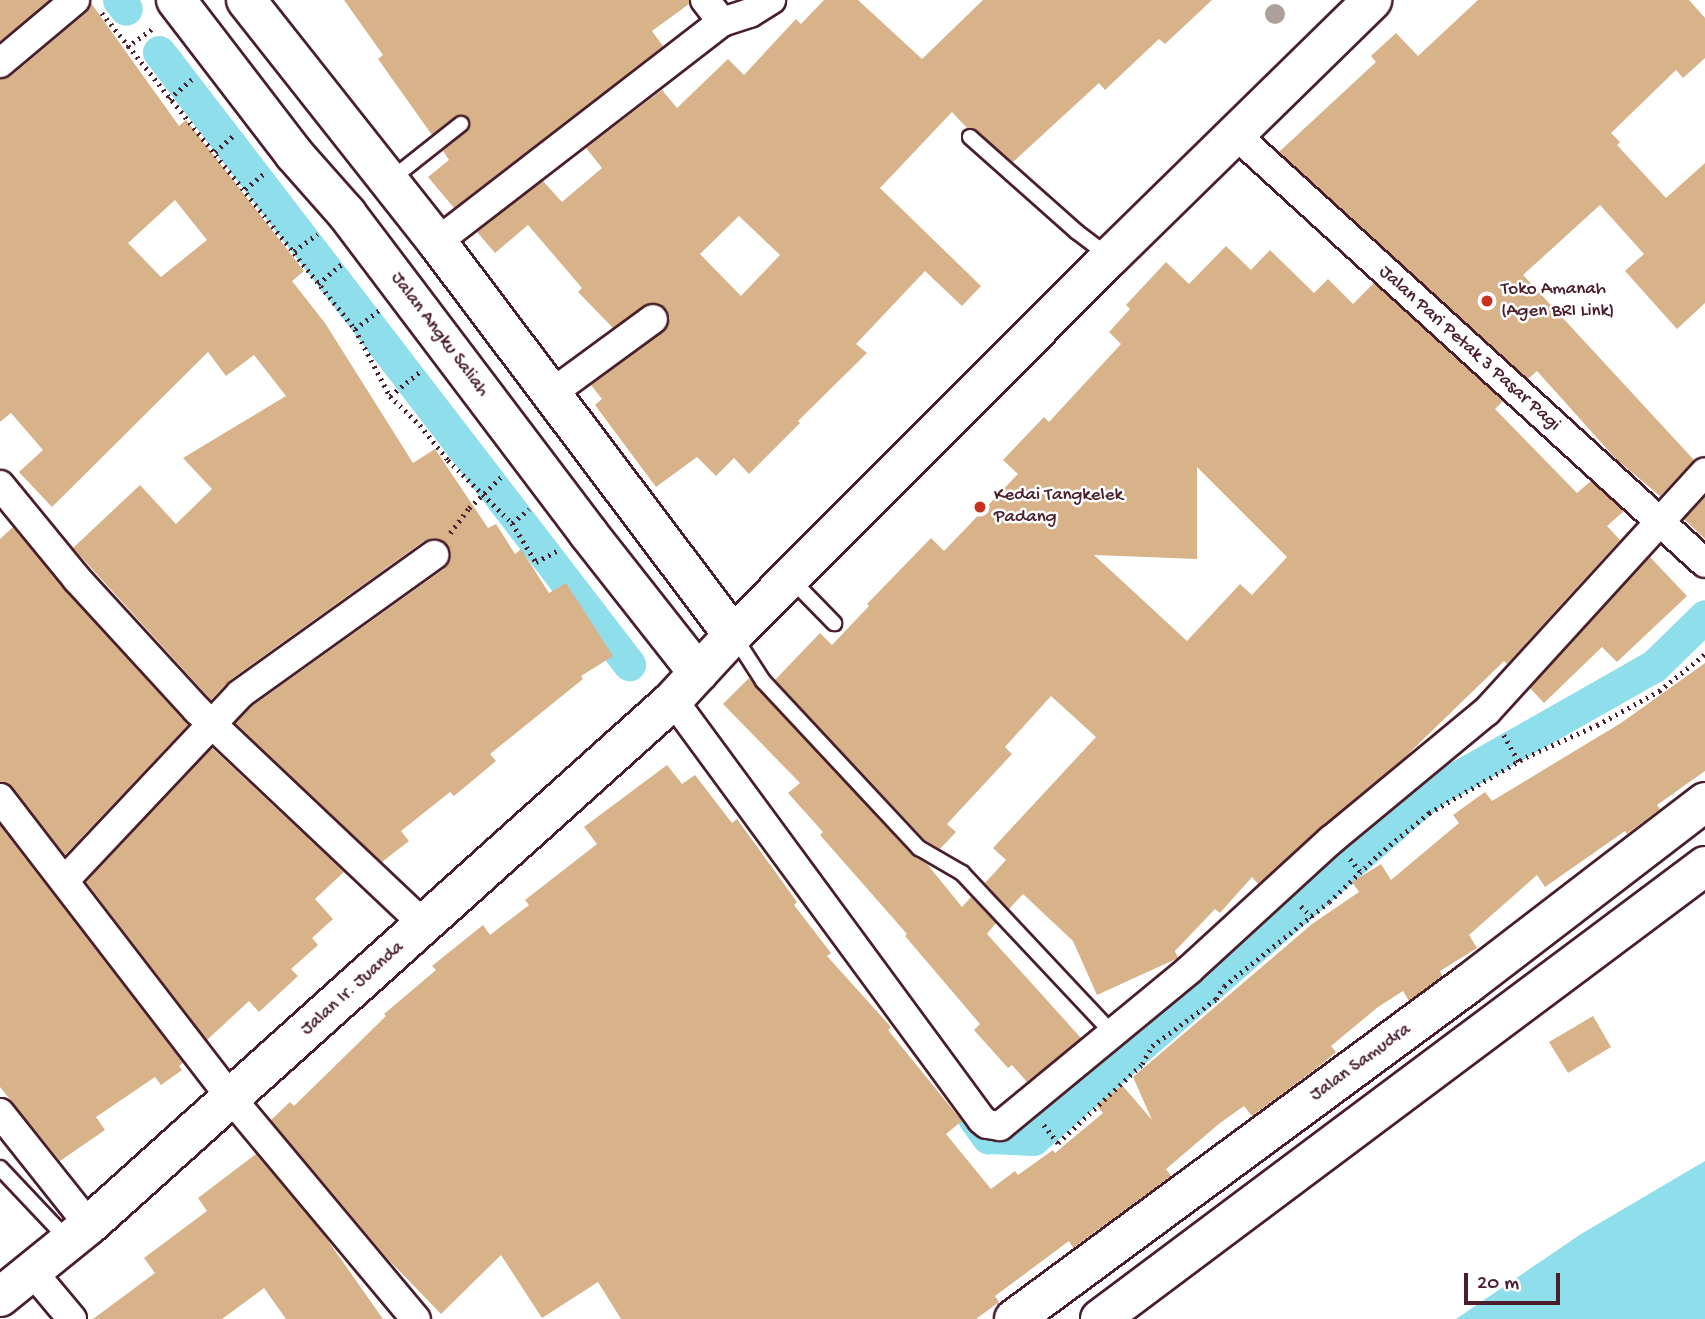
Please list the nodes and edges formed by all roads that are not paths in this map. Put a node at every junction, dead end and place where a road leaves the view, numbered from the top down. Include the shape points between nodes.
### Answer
1 (176, 0) edge
2 (246, 0) edge
3 (705, 0) edge
4 (771, 0) edge
5 (1372, 0) edge
6 (87, 5) edge
7 (722, 22) junction
8 (0, 63) edge
9 (461, 124) dead end
10 (1235, 134) junction
11 (970, 137) dead end
12 (388, 182) junction
13 (437, 242) junction
14 (1110, 257) junction
15 (653, 319) dead end
16 (552, 393) junction
17 (1705, 472) edge
18 (0, 485) edge
19 (1661, 523) junction
20 (434, 555) road end
21 (1705, 563) edge
22 (790, 578) junction
23 (834, 623) dead end
24 (733, 635) junction
25 (685, 686) junction
26 (212, 726) junction
27 (0, 798) edge
28 (1705, 802) edge
29 (1705, 866) edge
30 (65, 880) junction
31 (424, 925) junction
32 (1468, 984) junction
33 (1503, 1020) junction
34 (1112, 1032) junction
35 (1355, 1067) junction
36 (231, 1098) junction
37 (1381, 1111) junction
38 (0, 1113) edge
39 (0, 1168) edge
40 (79, 1233) junction
41 (31, 1270) junction
42 (0, 1297) edge
43 (72, 1319) edge
44 (416, 1319) edge
45 (1014, 1319) edge
46 (1100, 1319) edge

1 - 25 main road, Jalan Angku Saliah via 294,154 347,214 550,483
2 - 12 main road
3 - 7 street
4 - 7 street
5 - 10 main road, Jalan Ir. Juanda
6 - 8 street
7 - 13 street
9 - 12 lane
10 - 14 main road, Jalan Ir. Juanda
10 - 19 street, Jalan Pari Petak 3 Pasar Pagi
11 - 14 lane
12 - 13 main road
13 - 16 main road
14 - 22 main road, Jalan Ir. Juanda
15 - 16 street
16 - 24 main road
17 - 19 street
18 - 26 street via 77,579
19 - 21 street, Jalan Pari Petak 3 Pasar Pagi
19 - 34 street via 1487,711
20 - 26 street via 240,694
22 - 23 lane
22 - 24 main road, Jalan Ir. Juanda
24 - 25 main road, Jalan Ir. Juanda
24 - 34 lane via 763,681 919,848 962,873
25 - 31 main road, Jalan Ir. Juanda
25 - 34 street via 987,1124 1008,1123
26 - 30 street
26 - 31 street
27 - 30 street
28 - 32 main road, Jalan Samudra
29 - 33 main road
30 - 36 street
31 - 36 main road, Jalan Ir. Juanda
32 - 33 main road via 1484,1010
32 - 35 main road, Jalan Samudra
33 - 37 main road
35 - 37 main road via 1377,1088
35 - 45 main road, Jalan Samudra
36 - 40 main road, Jalan Ir. Juanda
36 - 44 street
37 - 46 main road
38 - 40 street
39 - 40 lane
40 - 41 main road, Jalan Ir. Juanda
41 - 42 main road, Jalan Ir. Juanda
41 - 43 street

